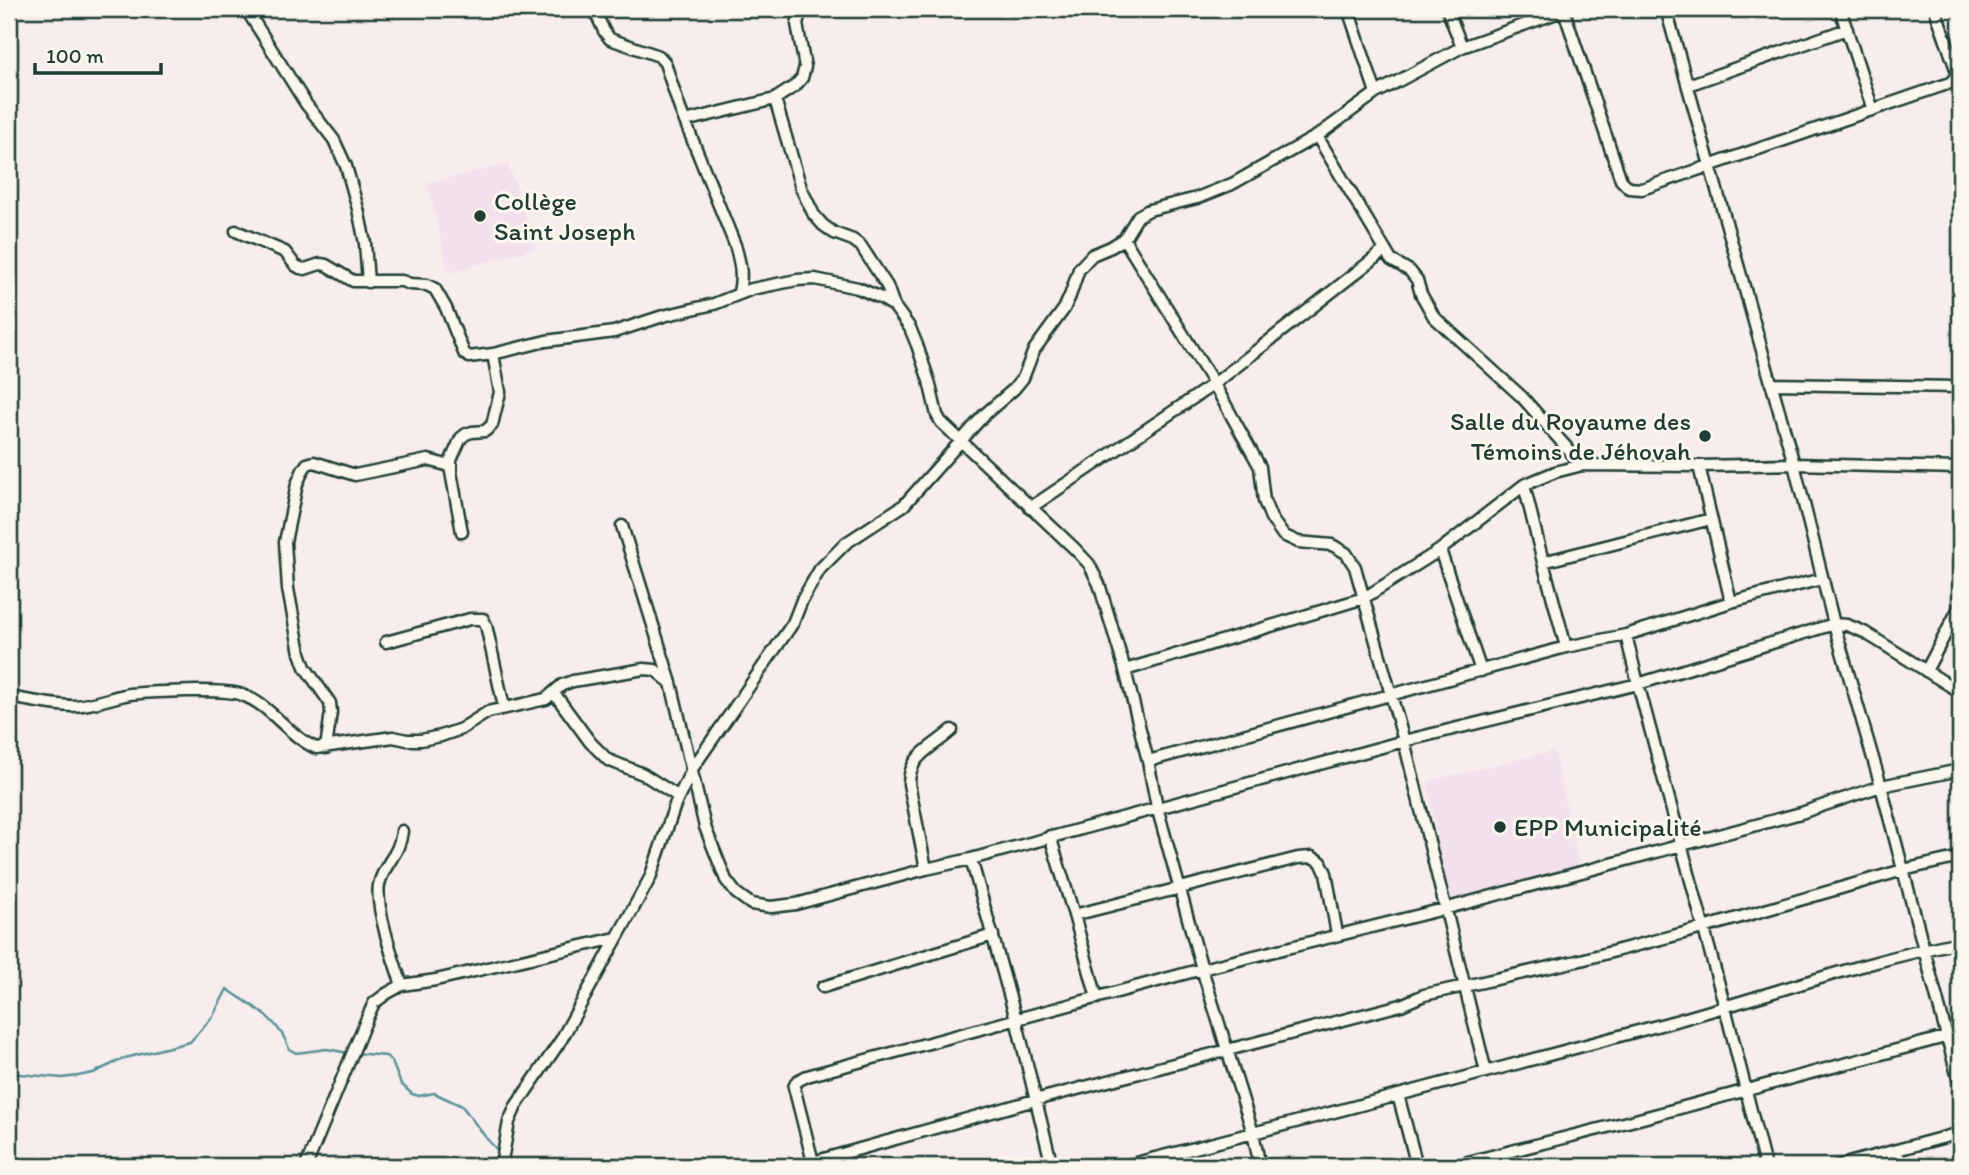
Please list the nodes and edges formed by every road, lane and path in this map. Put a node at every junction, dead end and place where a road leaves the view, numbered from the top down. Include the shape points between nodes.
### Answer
1 (246, 9) edge
2 (594, 9) edge
3 (801, 9) edge
4 (1348, 9) edge
5 (1447, 9) edge
6 (1667, 9) edge
7 (1840, 9) edge
8 (1935, 9) edge
9 (1566, 10) edge
10 (1847, 29) junction
11 (1462, 47) junction
12 (1688, 85) junction
13 (1376, 93) junction
14 (775, 99) junction
15 (1872, 110) junction
16 (685, 121) junction
17 (1317, 136) junction
18 (1711, 167) junction
19 (236, 231) dead end
20 (1124, 239) junction
21 (1385, 250) junction
22 (368, 282) junction
23 (739, 292) junction
24 (894, 306) junction
25 (494, 354) junction
26 (1214, 384) junction
27 (1771, 384) junction
28 (1960, 387) edge
29 (959, 441) junction
30 (1794, 464) junction
31 (1582, 465) junction
32 (450, 466) junction
33 (1699, 466) junction
34 (1960, 468) edge
35 (1524, 485) junction
36 (1030, 508) junction
37 (1711, 519) junction
38 (622, 526) dead end
39 (463, 532) dead end
40 (1440, 550) junction
41 (1542, 562) junction
42 (1822, 579) junction
43 (1364, 598) junction
44 (1731, 602) junction
45 (1960, 606) edge
46 (1834, 624) junction
47 (1626, 635) junction
48 (386, 642) dead end
49 (1566, 647) junction
50 (1125, 670) junction
51 (1481, 671) junction
52 (1926, 671) junction
53 (671, 683) junction
54 (1638, 684) junction
55 (1960, 692) edge
56 (554, 693) junction
57 (1391, 694) junction
58 (9, 697) edge
59 (505, 707) junction
60 (952, 730) dead end
61 (1404, 741) junction
62 (327, 748) junction
63 (1148, 761) junction
64 (692, 769) junction
65 (1960, 770) edge
66 (1881, 786) junction
67 (679, 797) junction
68 (1157, 807) junction
69 (402, 831) dead end
70 (1050, 836) junction
71 (1681, 844) junction
72 (1960, 857) edge
73 (971, 859) junction
74 (926, 869) junction
75 (1903, 870) junction
76 (1180, 887) junction
77 (1444, 909) junction
78 (1074, 915) junction
79 (1703, 928) junction
80 (1337, 934) junction
81 (993, 936) junction
82 (616, 938) junction
83 (1960, 942) edge
84 (1924, 949) junction
85 (1202, 969) junction
86 (402, 985) junction
87 (823, 987) dead end
88 (1465, 987) junction
89 (1097, 998) junction
90 (1725, 1007) junction
91 (1016, 1019) junction
92 (1960, 1032) edge
93 (1946, 1035) junction
94 (1227, 1052) junction
95 (1486, 1072) junction
96 (1960, 1086) edge
97 (1745, 1090) junction
98 (1398, 1095) junction
99 (1035, 1100) junction
100 (1252, 1133) junction
101 (1960, 1133) edge
102 (1897, 1150) junction
103 (814, 1164) edge
104 (306, 1166) edge
105 (501, 1166) edge
106 (1052, 1166) edge
107 (1125, 1166) edge
108 (1260, 1166) edge
109 (1417, 1166) edge
110 (1452, 1166) edge
111 (1765, 1166) edge
112 (1837, 1166) edge
113 (1900, 1166) edge

1 - 22 street via 306,104 334,139 358,209
2 - 16 street via 610,39 659,56 665,63
3 - 14 street via 797,24 806,68 795,86
4 - 13 street
5 - 11 street
6 - 12 street
7 - 10 street
8 - 15 street via 1956,77
9 - 11 street
9 - 18 street via 1621,180 1629,188 1642,189
10 - 12 street
10 - 15 street
11 - 13 street
12 - 18 street
13 - 17 street
14 - 16 street
14 - 24 street via 814,215 834,233 860,246 887,286
15 - 18 street
16 - 23 street via 735,245 741,267
17 - 20 street via 1223,188 1149,210 1138,216
17 - 21 street
18 - 27 street
19 - 22 street via 285,252 300,268 326,265 353,281
20 - 26 street
20 - 29 street via 1092,255 1079,269 1064,309 1034,350 1023,378
21 - 26 street
21 - 31 street via 1417,280 1434,317 1522,397
22 - 25 street via 401,281 435,289 464,354
23 - 24 street via 816,279 858,288
23 - 25 street via 714,304 614,332
24 - 29 street via 917,345 937,415
25 - 32 street via 500,392 492,425 461,438
26 - 36 street
26 - 43 street via 1259,467 1271,518 1283,535 1298,542 1332,545 1346,553
27 - 28 street
27 - 30 street
29 - 36 street
29 - 64 street via 904,505 846,544 820,569 793,623
30 - 33 street
30 - 34 street
30 - 42 street
31 - 33 street
31 - 35 street
32 - 39 street
32 - 62 street via 428,460 355,475 314,462 303,470 285,542 287,574 305,667 330,704
33 - 37 street
35 - 40 street
35 - 41 street
36 - 50 street via 1089,564
37 - 41 street
37 - 44 street
38 - 53 street
40 - 43 street
40 - 51 street
41 - 49 street
42 - 44 street
42 - 46 street
43 - 50 street
43 - 57 street
44 - 47 street
45 - 52 street
46 - 52 street via 1864,632
46 - 54 street
46 - 66 street
47 - 49 street
47 - 54 street
48 - 59 street via 483,620
49 - 51 street
50 - 63 street
51 - 57 street
52 - 55 street
53 - 56 street via 655,670 644,669 573,681
53 - 64 street
54 - 61 street
54 - 71 street
56 - 59 street via 546,699
56 - 67 street via 608,760
57 - 61 street
57 - 63 street
58 - 62 street via 71,706 131,694 242,694 304,743
59 - 62 street via 441,736 421,740 393,737
60 - 74 street via 918,757 909,773
61 - 68 street
61 - 77 street
63 - 68 street
64 - 67 street
64 - 74 street via 718,862 736,893 751,904 796,904
65 - 66 street
66 - 71 street via 1801,813
66 - 75 street
67 - 82 street via 650,878
68 - 70 street
68 - 76 street
69 - 86 street via 401,844 379,884 379,897
70 - 73 street
70 - 78 street
71 - 77 street
71 - 79 street
72 - 75 street
73 - 74 street
73 - 81 street
75 - 79 street
75 - 84 street
76 - 78 street
76 - 80 street via 1312,857 1326,873
76 - 85 street
77 - 80 street
77 - 88 street
78 - 89 street
79 - 88 street
79 - 90 street
80 - 85 street
81 - 87 street
81 - 91 street
82 - 86 street
82 - 105 street via 561,1040 516,1106
83 - 84 street
84 - 90 street
84 - 93 street
85 - 89 street
85 - 94 street
86 - 104 street via 374,1003
88 - 94 street
88 - 95 street
89 - 91 street
90 - 95 street
90 - 97 street
91 - 99 street
91 - 103 street via 797,1081 795,1094
92 - 93 street
93 - 96 street
93 - 97 street
94 - 99 street
94 - 100 street
95 - 98 street
97 - 110 street
97 - 111 street
98 - 100 street
98 - 109 street
99 - 103 street
99 - 106 street
100 - 107 street
100 - 108 street
101 - 102 street
102 - 112 street
102 - 113 street

